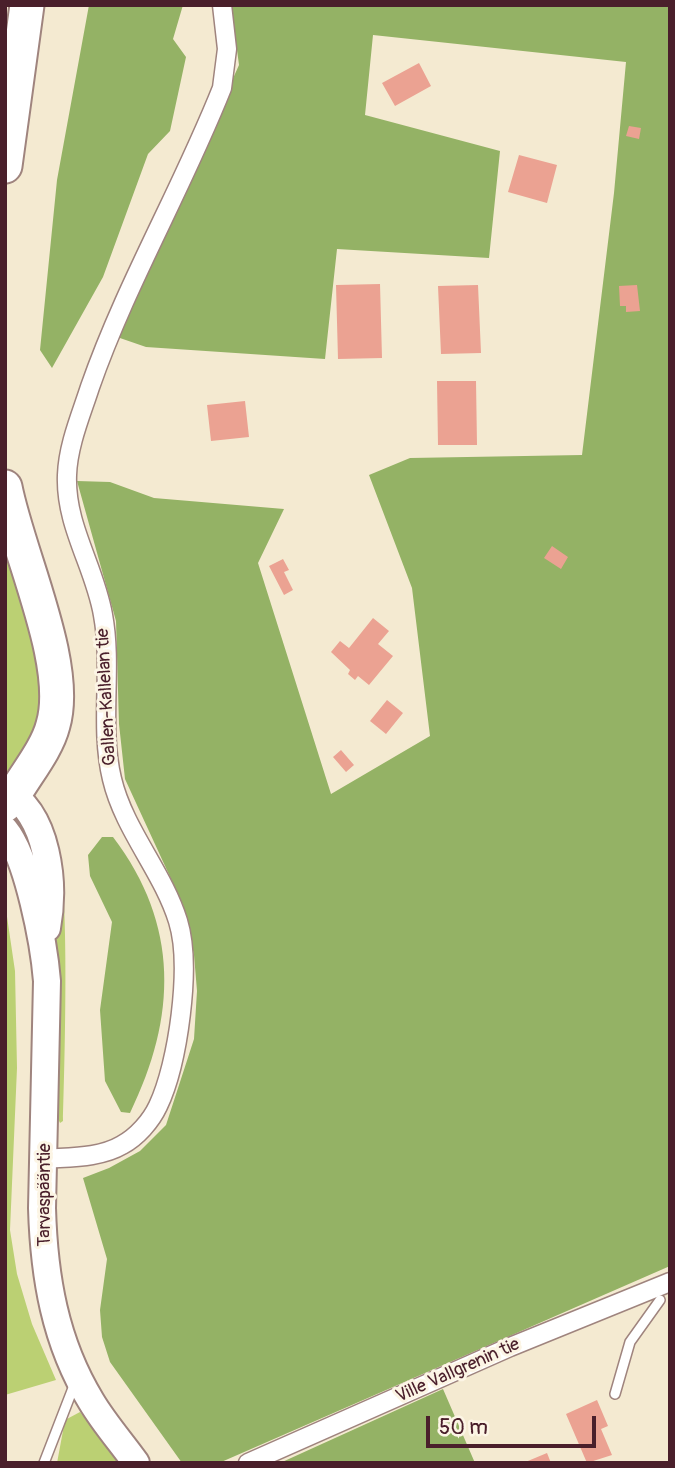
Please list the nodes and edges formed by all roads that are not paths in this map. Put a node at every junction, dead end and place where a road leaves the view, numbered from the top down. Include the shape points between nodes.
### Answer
1 (27, 5) edge
2 (222, 5) edge
3 (5, 166) edge
4 (5, 487) edge
5 (8, 797) edge
6 (5, 830) edge
7 (44, 947) junction
8 (45, 1160) junction
9 (670, 1282) edge
10 (660, 1300) dead end
11 (78, 1378) junction
12 (615, 1394) dead end
13 (44, 1463) edge
14 (136, 1463) edge
15 (248, 1463) edge

1 - 3 highway
2 - 8 street, Gallen-Kallelan tie via 227,49 222,88 104,349 76,430 67,474 73,524 103,613 111,778 178,922 186,978 168,1078 158,1108 142,1129 121,1146 97,1154
4 - 5 highway via 50,644 58,698 53,727
5 - 7 street, Tarvaspääntie via 29,811 43,841 49,918
6 - 7 street, Tarvaspääntie via 20,861
7 - 8 street, Tarvaspääntie
8 - 11 street, Tarvaspääntie via 46,1270 59,1332
9 - 15 street, Ville Vallgrenin tie
10 - 12 lane via 630,1342
11 - 13 lane
11 - 14 street, Tarvaspääntie

